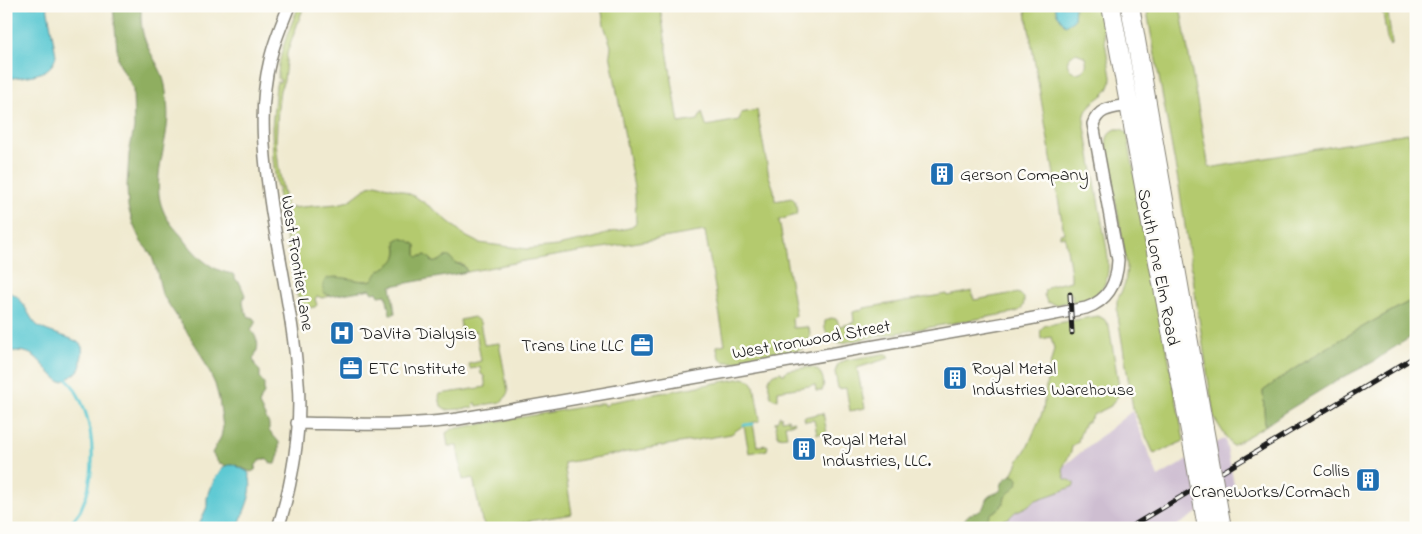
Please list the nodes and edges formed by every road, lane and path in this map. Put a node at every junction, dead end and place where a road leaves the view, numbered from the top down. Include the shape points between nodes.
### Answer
1 (289, 6) edge
2 (1111, 6) edge
3 (1130, 6) edge
4 (1129, 105) junction
5 (298, 423) junction
6 (1197, 432) junction
7 (278, 528) edge
8 (1206, 528) edge
9 (1222, 528) edge

1 - 5 street, West Frontier Lane via 270,60 263,121 268,185 296,362
2 - 4 main road, South Lone Elm Road
3 - 6 main road, South Lone Elm Road
4 - 5 street, West Ironwood Street via 1101,111 1093,124 1118,260 1114,283 1103,299 1094,305 449,420 396,425
4 - 6 main road, South Lone Elm Road
5 - 7 street, West Frontier Lane
6 - 8 main road, South Lone Elm Road, bridge
6 - 9 main road, South Lone Elm Road, bridge

